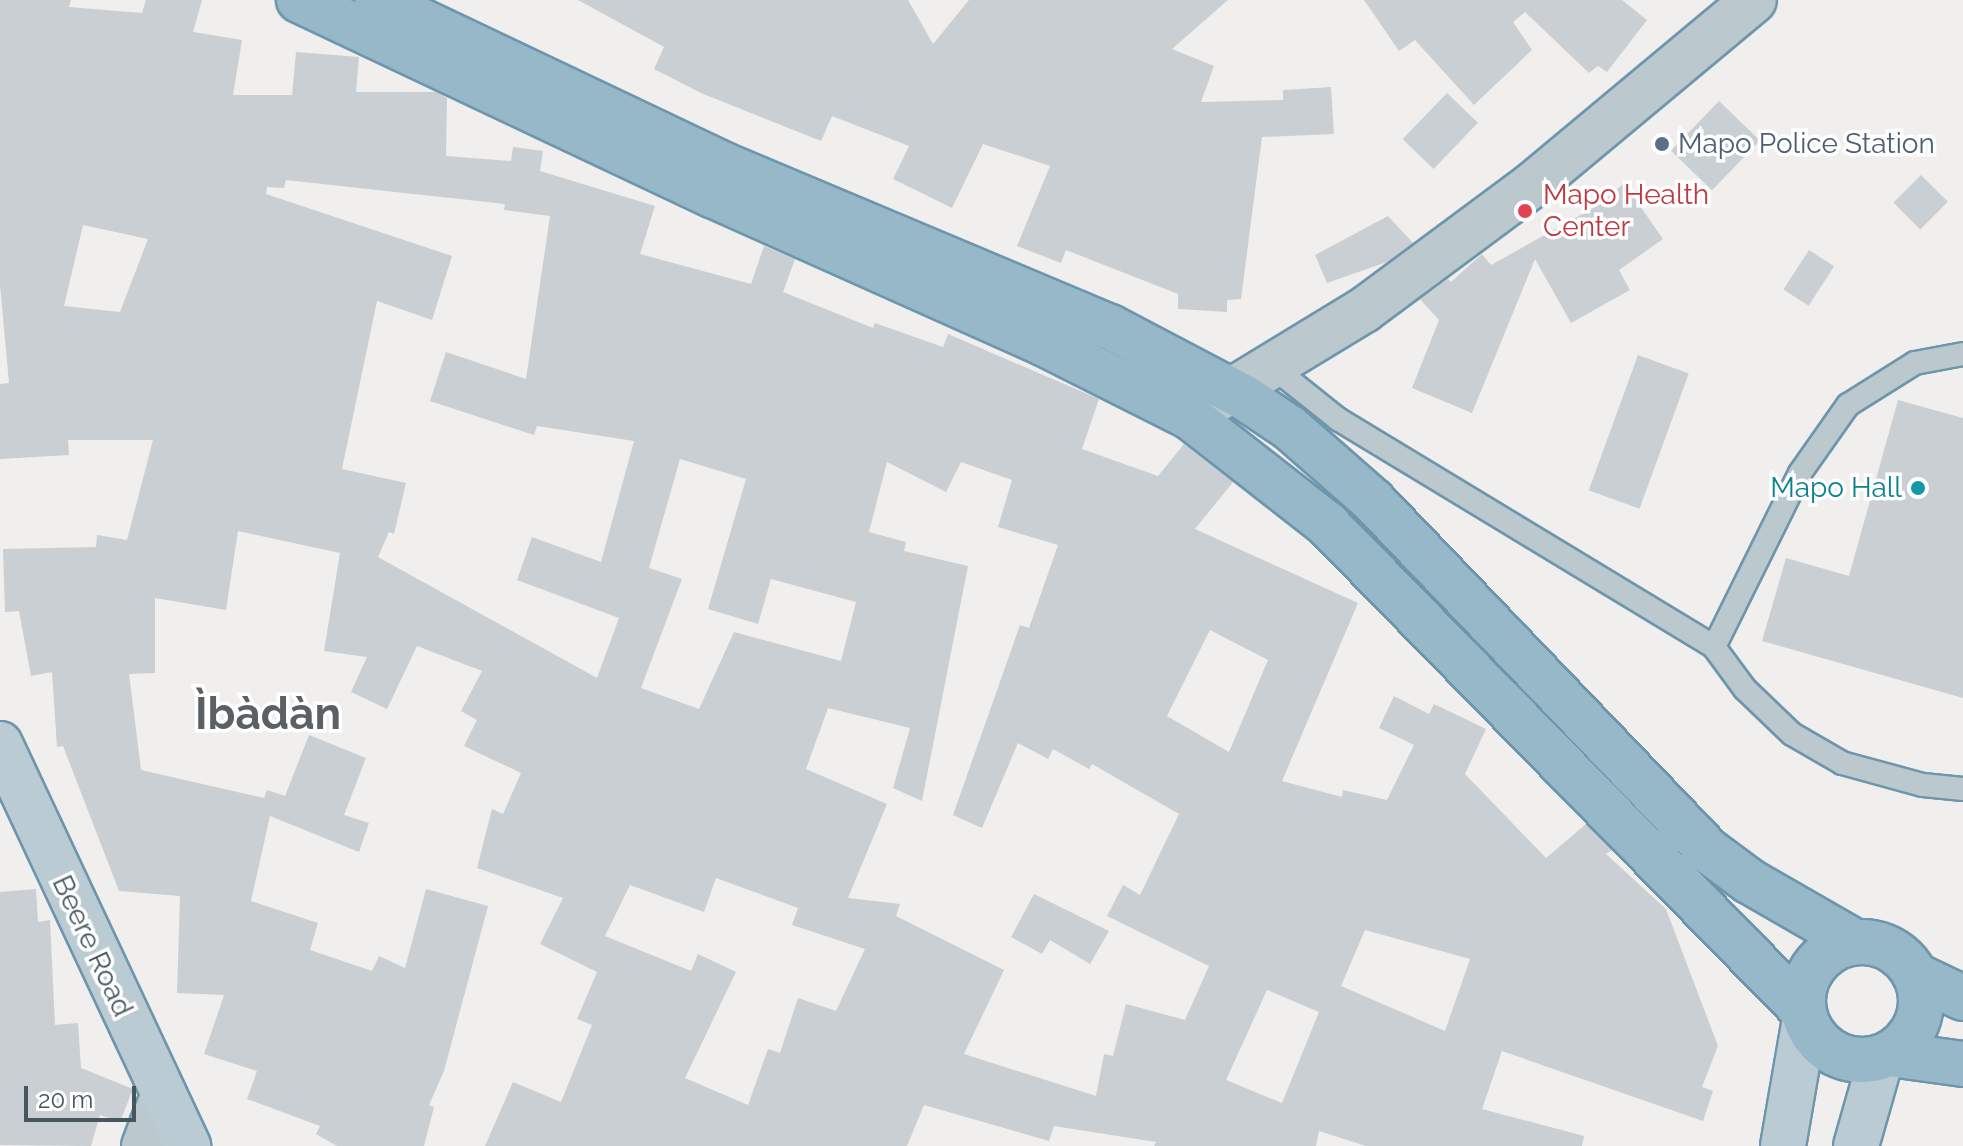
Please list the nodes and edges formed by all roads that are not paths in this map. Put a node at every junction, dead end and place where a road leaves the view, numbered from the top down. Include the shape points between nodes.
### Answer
1 (299, 0) edge
2 (377, 0) edge
3 (1754, 0) edge
4 (422, 39) junction
5 (1963, 354) edge
6 (1269, 364) junction
7 (1229, 388) junction
8 (1190, 417) junction
9 (1714, 647) junction
10 (0, 744) edge
11 (1963, 789) edge
12 (1855, 942) junction
13 (1915, 975) junction
14 (1963, 998) edge
15 (1804, 1014) junction
16 (1885, 1056) junction
17 (1963, 1064) edge
18 (163, 1096) junction
19 (144, 1146) edge
20 (188, 1146) edge
21 (1783, 1146) edge
22 (1856, 1146) edge

1 - 4 highway
2 - 4 highway
3 - 6 street via 1531,186 1364,310
4 - 7 highway via 1110,327
4 - 8 highway via 766,220 1043,343
5 - 9 lane via 1915,363 1848,405 1800,473
6 - 7 street
6 - 9 lane via 1338,419
7 - 8 street
7 - 12 highway via 1290,428 1373,501 1710,852 1749,881
8 - 15 highway via 1280,482 1327,524
9 - 11 lane via 1745,689 1792,734 1842,763 1923,785
10 - 18 main road, Beere Road
12 - 13 highway via 1896,953
12 - 15 highway via 1837,947 1810,973
13 - 14 highway
13 - 16 highway via 1921,996 1919,1019 1908,1039
15 - 16 highway via 1813,1035 1843,1058
15 - 21 main road
16 - 17 highway
16 - 22 main road
18 - 19 street
18 - 20 main road, Beere Road

